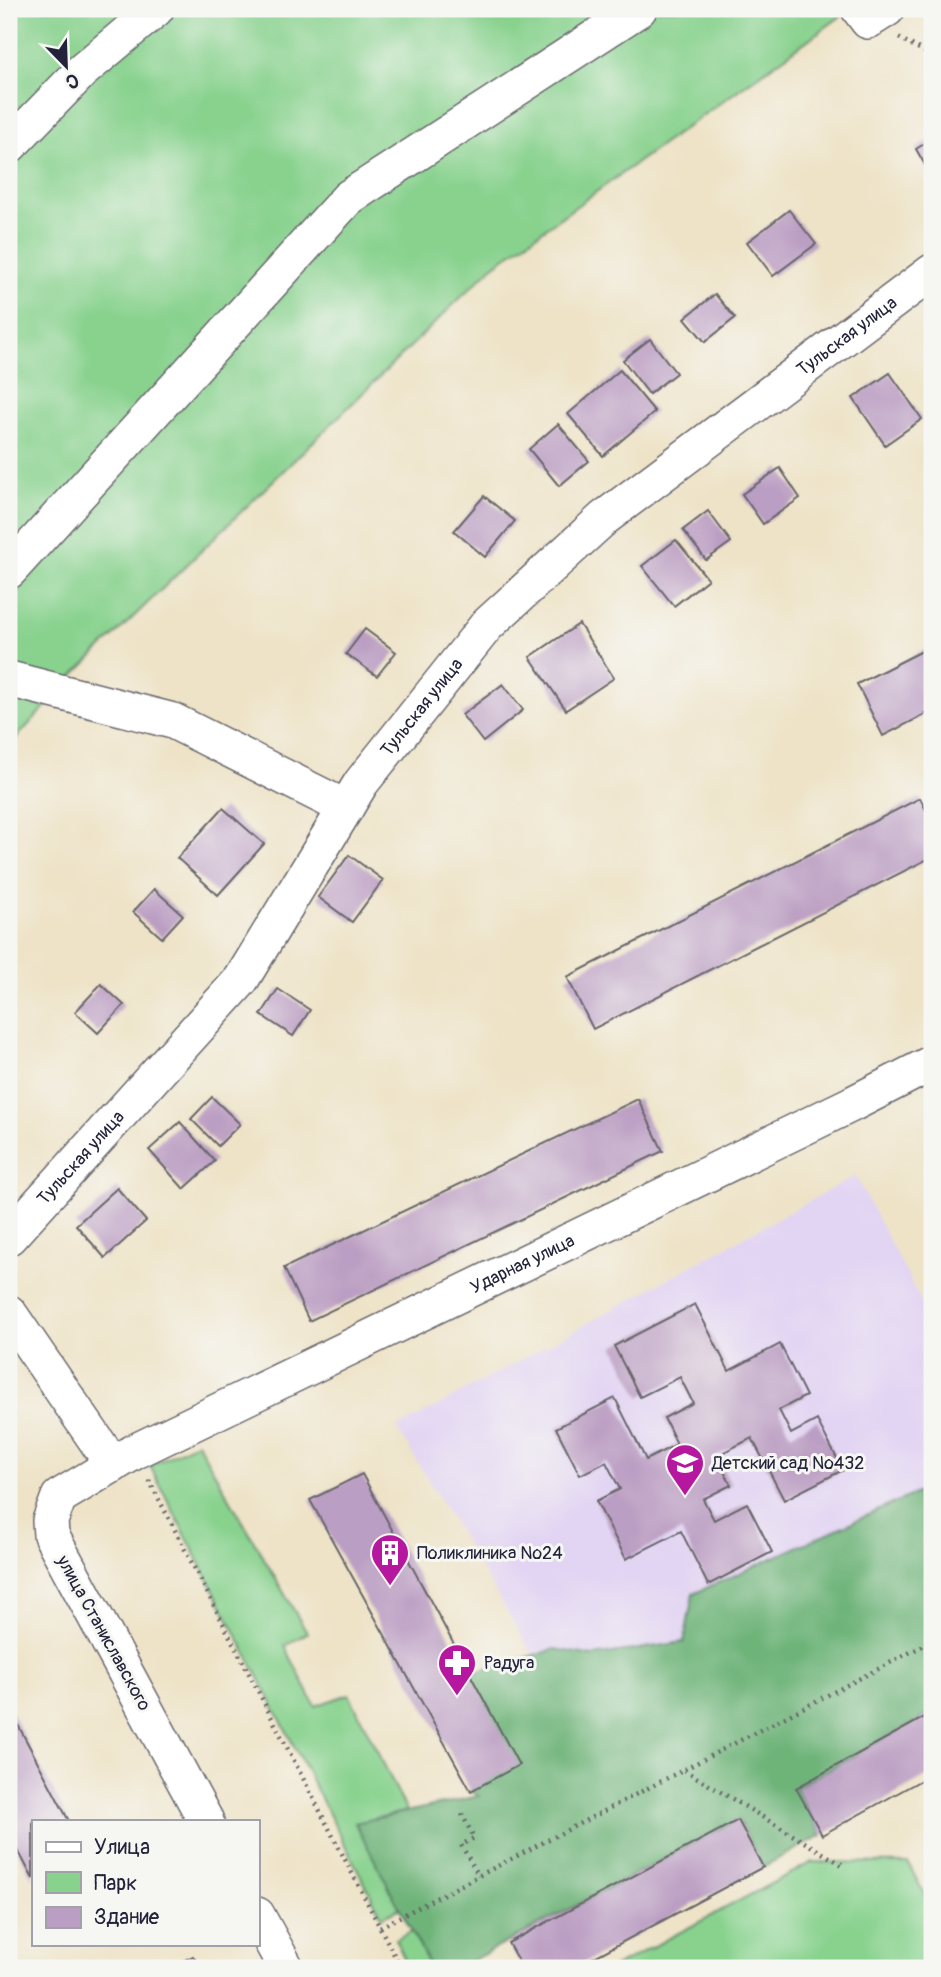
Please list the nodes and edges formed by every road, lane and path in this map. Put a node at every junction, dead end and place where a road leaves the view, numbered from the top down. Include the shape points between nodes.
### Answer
1 (156, 9) edge
2 (639, 9) edge
3 (859, 9) edge
4 (887, 9) edge
5 (9, 146) edge
6 (932, 272) edge
7 (9, 571) edge
8 (9, 679) edge
9 (346, 808) junction
10 (932, 1063) edge
11 (9, 1237) edge
12 (9, 1313) edge
13 (123, 1458) junction
14 (932, 1641) edge
15 (684, 1770) junction
16 (462, 1814) dead end
17 (205, 1820) edge
18 (846, 1867) dead end
19 (479, 1876) junction
20 (259, 1919) edge
21 (380, 1927) junction
22 (286, 1968) edge
23 (401, 1968) edge

1 - 5 street via 82,71
2 - 7 street via 348,198
3 - 4 street via 867,21
6 - 9 street, Тульская улица via 604,518 487,625
8 - 9 street via 173,721
9 - 11 street, Тульская улица via 241,980
10 - 13 street, Ударная улица
12 - 13 street
13 - 17 street, улица Станиславского via 59,1497 50,1521 51,1535
13 - 21 path
14 - 15 path
15 - 18 path
15 - 19 path
16 - 19 path via 474,1838 461,1845
19 - 21 path
20 - 22 street
21 - 23 path

